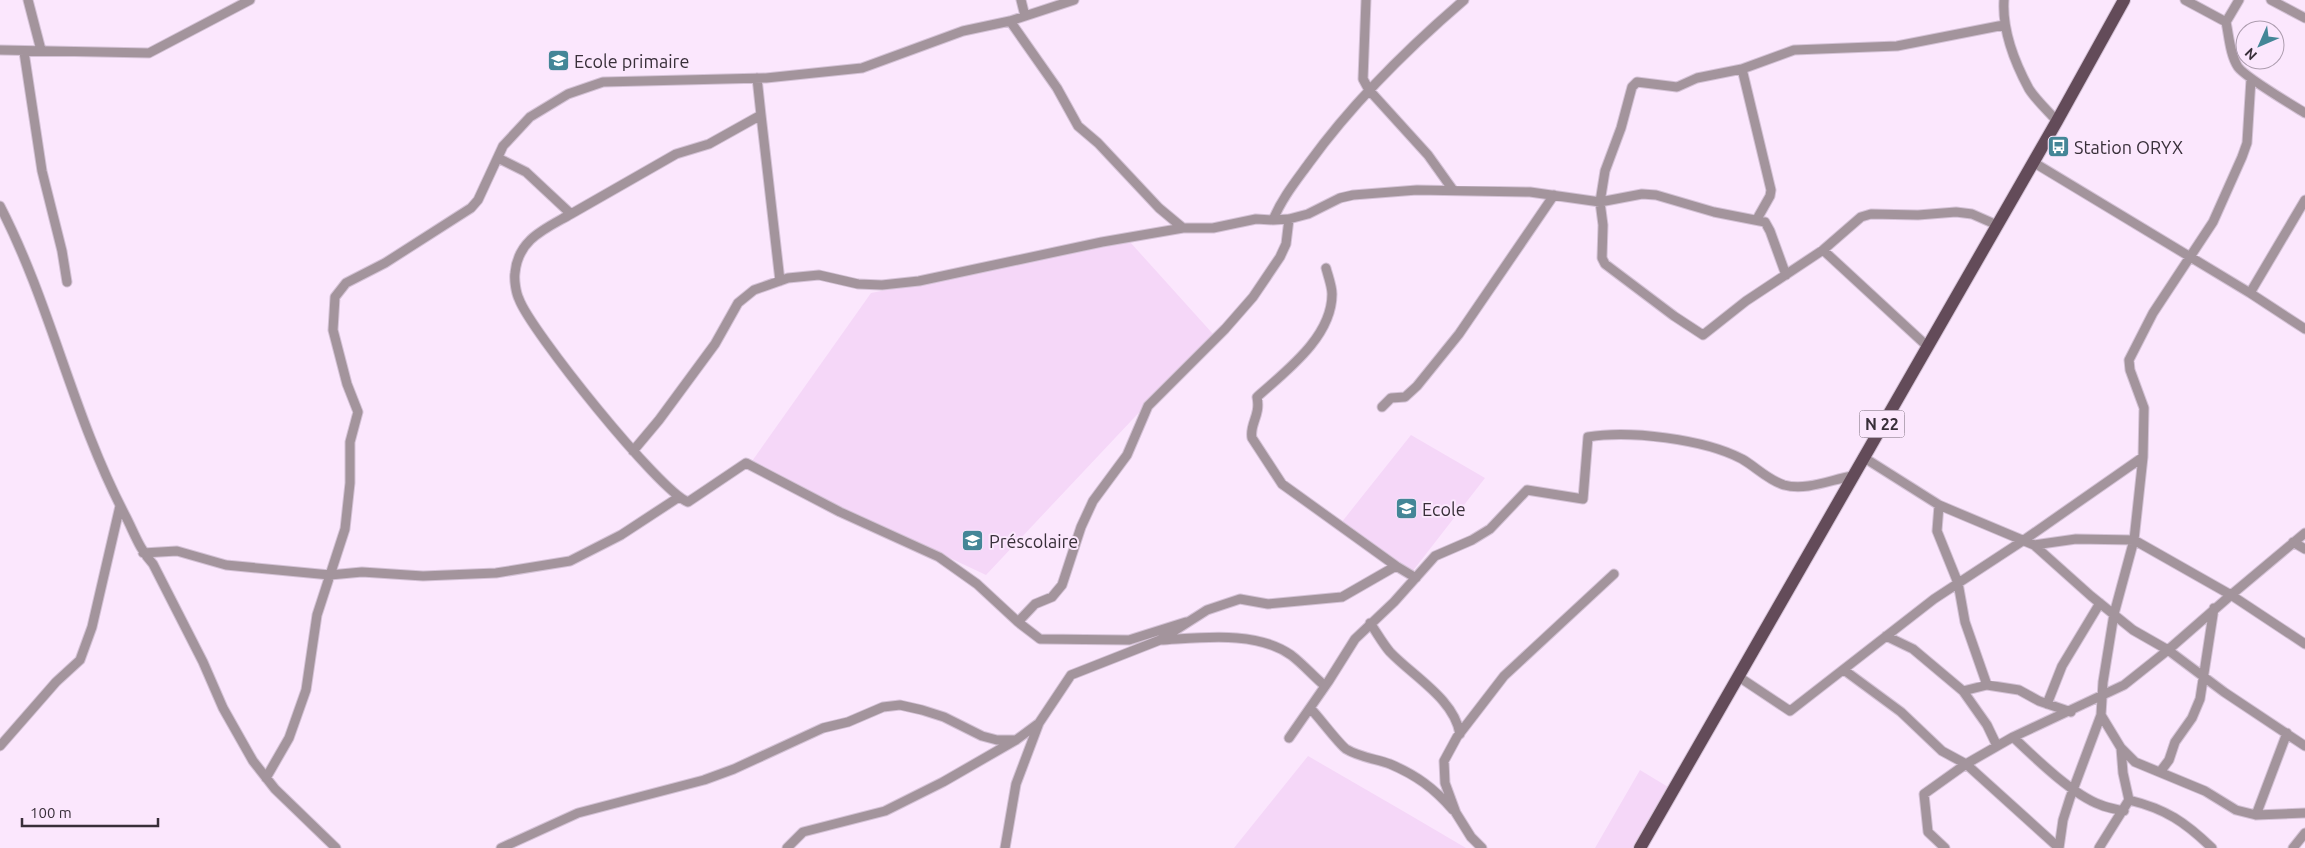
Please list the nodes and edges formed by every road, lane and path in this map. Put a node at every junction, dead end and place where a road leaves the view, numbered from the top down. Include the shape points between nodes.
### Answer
1 (28, 0) edge
2 (250, 0) edge
3 (1021, 0) edge
4 (1074, 0) edge
5 (1366, 0) edge
6 (1464, 0) edge
7 (2004, 0) edge
8 (2124, 0) edge
9 (2185, 0) edge
10 (2238, 0) edge
11 (2271, 0) edge
12 (1025, 16) junction
13 (2305, 18) edge
14 (1010, 21) junction
15 (2226, 22) junction
16 (2004, 25) junction
17 (0, 50) edge
18 (41, 50) junction
19 (24, 52) junction
20 (1742, 69) junction
21 (757, 78) junction
22 (2252, 79) junction
23 (1369, 90) junction
24 (2305, 114) edge
25 (761, 115) junction
26 (2057, 122) junction
27 (498, 158) junction
28 (2033, 162) junction
29 (1453, 190) junction
30 (1554, 195) junction
31 (2305, 200) edge
32 (1600, 202) junction
33 (0, 206) edge
34 (571, 214) junction
35 (1289, 219) junction
36 (1757, 219) junction
37 (1273, 220) junction
38 (1997, 225) junction
39 (1184, 228) junction
40 (1824, 250) junction
41 (2191, 258) junction
42 (1326, 268) dead end
43 (1786, 275) junction
44 (780, 281) junction
45 (67, 282) dead end
46 (2250, 293) junction
47 (2305, 329) edge
48 (1926, 346) junction
49 (1382, 407) dead end
50 (633, 451) junction
51 (2142, 456) junction
52 (1863, 457) junction
53 (1852, 476) junction
54 (679, 497) junction
55 (1939, 505) junction
56 (120, 506) junction
57 (2305, 533) edge
58 (2024, 540) junction
59 (2134, 540) junction
60 (2293, 542) junction
61 (2034, 545) junction
62 (2305, 549) edge
63 (143, 553) junction
64 (1396, 566) junction
65 (1614, 574) dead end
66 (330, 575) junction
67 (1416, 578) junction
68 (1958, 583) junction
69 (2231, 595) junction
70 (2100, 603) junction
71 (2214, 608) junction
72 (2114, 614) junction
73 (1018, 622) junction
74 (1186, 622) junction
75 (1370, 623) junction
76 (1886, 636) junction
77 (1160, 640) junction
78 (2305, 644) edge
79 (2168, 650) junction
80 (1844, 670) junction
81 (2203, 676) junction
82 (1739, 677) junction
83 (1987, 685) junction
84 (1325, 686) junction
85 (1963, 691) junction
86 (2101, 695) junction
87 (2047, 704) junction
88 (1310, 708) junction
89 (2071, 712) junction
90 (2101, 715) junction
91 (1039, 723) junction
92 (2286, 733) junction
93 (1460, 734) junction
94 (2013, 737) junction
95 (1288, 738) dead end
96 (1016, 740) junction
97 (0, 746) edge
98 (1997, 746) junction
99 (2305, 746) edge
100 (2121, 748) junction
101 (1966, 764) junction
102 (2160, 772) junction
103 (266, 778) junction
104 (2073, 787) junction
105 (2129, 800) junction
106 (2124, 811) junction
107 (1456, 813) junction
108 (2305, 813) edge
109 (2256, 815) junction
110 (2305, 833) edge
111 (336, 848) edge
112 (501, 848) edge
113 (787, 848) edge
114 (1005, 848) edge
115 (1482, 848) edge
116 (1640, 848) edge
117 (1946, 848) edge
118 (2059, 848) edge
119 (2099, 848) edge
120 (2212, 848) edge
121 (2293, 848) edge

1 - 18 street
2 - 18 street via 149,54
3 - 12 street
4 - 12 street
5 - 23 street via 1363,79
6 - 23 street
7 - 16 street
8 - 26 main road, N 22
9 - 15 street
10 - 15 street
11 - 13 street
12 - 14 street
14 - 21 street via 963,31 862,68
14 - 39 street via 1057,88 1078,126 1159,208
15 - 22 street via 2238,67
16 - 20 street via 1897,46 1794,50
16 - 26 street via 2030,89
17 - 19 street
18 - 19 street
19 - 45 street via 42,171
20 - 32 street via 1711,74 1677,87 1637,82 1632,87 1605,171
20 - 36 street via 1771,190
21 - 25 street
21 - 27 street via 602,82 568,94 530,117 503,146
22 - 24 street
22 - 41 street via 2247,143 2213,222
23 - 29 street via 1428,155
23 - 37 street via 1296,180
25 - 34 street via 709,144 676,154
25 - 44 street
26 - 28 main road, N 22
27 - 34 street via 526,172
27 - 66 street via 471,208 385,263 346,283 335,297 333,330 358,412 350,442 345,529
28 - 38 main road, N 22
28 - 41 street
29 - 30 street
29 - 35 street via 1353,195
30 - 32 street
30 - 49 street via 1459,334 1417,386 1405,396 1391,398
31 - 46 street
32 - 36 street via 1642,194 1656,195 1714,212
32 - 43 street via 1602,258 1605,264 1703,334
33 - 56 street via 38,292 84,421
34 - 50 street via 538,233 520,250 514,274 519,300 601,414
35 - 37 street
35 - 73 street via 1286,244 1280,257 1253,296 1225,329 1148,406 1127,455 1093,501 1062,585 1052,597 1036,604
36 - 43 street via 1765,222 1770,231
37 - 39 street via 1213,228
38 - 40 street via 1972,214 1956,212 1871,214 1861,217
38 - 48 main road, N 22
39 - 44 street via 919,281 858,284 819,275
40 - 43 street
40 - 48 street
41 - 46 street
41 - 51 street via 2153,313 2129,360 2144,408
42 - 64 street via 1332,294 1323,325 1312,346 1257,397 1260,408 1250,433 1282,484
44 - 50 street via 754,290 738,304 715,344
46 - 47 street
48 - 52 main road, N 22
50 - 54 street
51 - 58 street
51 - 59 street
52 - 53 main road, N 22
52 - 55 street
53 - 67 street via 1815,485 1785,485 1720,449 1624,435 1588,437 1583,499 1527,490 1490,529 1436,556
53 - 82 main road, N 22
54 - 66 street via 621,534 570,561 496,573 423,576 362,572
54 - 73 street via 688,502 746,464 939,557 976,584
55 - 58 street
55 - 68 street via 1937,531
56 - 63 street
56 - 97 street via 92,627 80,660 56,682
57 - 60 street
58 - 61 street
58 - 68 street
59 - 61 street via 2076,539
59 - 69 street
59 - 72 street
60 - 62 street
60 - 69 street
61 - 70 street
63 - 66 street via 177,551 226,565
63 - 103 street via 153,564 223,708 252,761
64 - 67 street
64 - 74 street via 1342,598 1268,604 1240,599 1207,610
65 - 93 street via 1504,676
66 - 103 street via 318,615 306,690 289,738
67 - 75 street
68 - 76 street
68 - 83 street via 1965,622
69 - 71 street
69 - 78 street
70 - 72 street
70 - 87 street via 2062,666
71 - 79 street
71 - 81 street
72 - 79 street via 2133,630
72 - 86 street
73 - 74 street via 1040,639 1078,641 1129,640
74 - 77 street
75 - 84 street via 1354,638
75 - 93 street via 1389,651 1456,717
76 - 80 street
76 - 85 street via 1913,649
77 - 84 street via 1221,636 1264,643 1291,655
77 - 91 street via 1071,675
79 - 81 street
79 - 86 street via 2124,685
80 - 82 street via 1790,711
80 - 101 street via 1902,712 1942,751
81 - 92 street
81 - 102 street via 2197,708
82 - 116 main road, N 22
83 - 85 street
83 - 87 street via 2019,690
84 - 88 street
85 - 98 street
86 - 89 street
86 - 90 street
87 - 89 street
88 - 95 street
88 - 107 street via 1344,747 1390,764 1418,779 1436,790
89 - 94 street
90 - 100 street
90 - 104 street
91 - 96 street
91 - 114 street via 1016,784
92 - 99 street
92 - 109 street
93 - 107 street via 1444,761 1445,783
94 - 98 street
94 - 104 street via 2053,774
96 - 112 street via 982,736 922,710 900,705 883,707 815,731 726,772 578,813
96 - 113 street via 885,812 803,832
98 - 101 street
100 - 102 street via 2135,762
100 - 105 street
101 - 117 street via 1924,794 1928,832
101 - 118 street
102 - 109 street via 2205,791 2236,810
103 - 111 street
104 - 106 street via 2102,806
104 - 118 street
105 - 106 street
105 - 120 street via 2181,820
106 - 119 street
107 - 115 street
108 - 109 street
110 - 121 street

